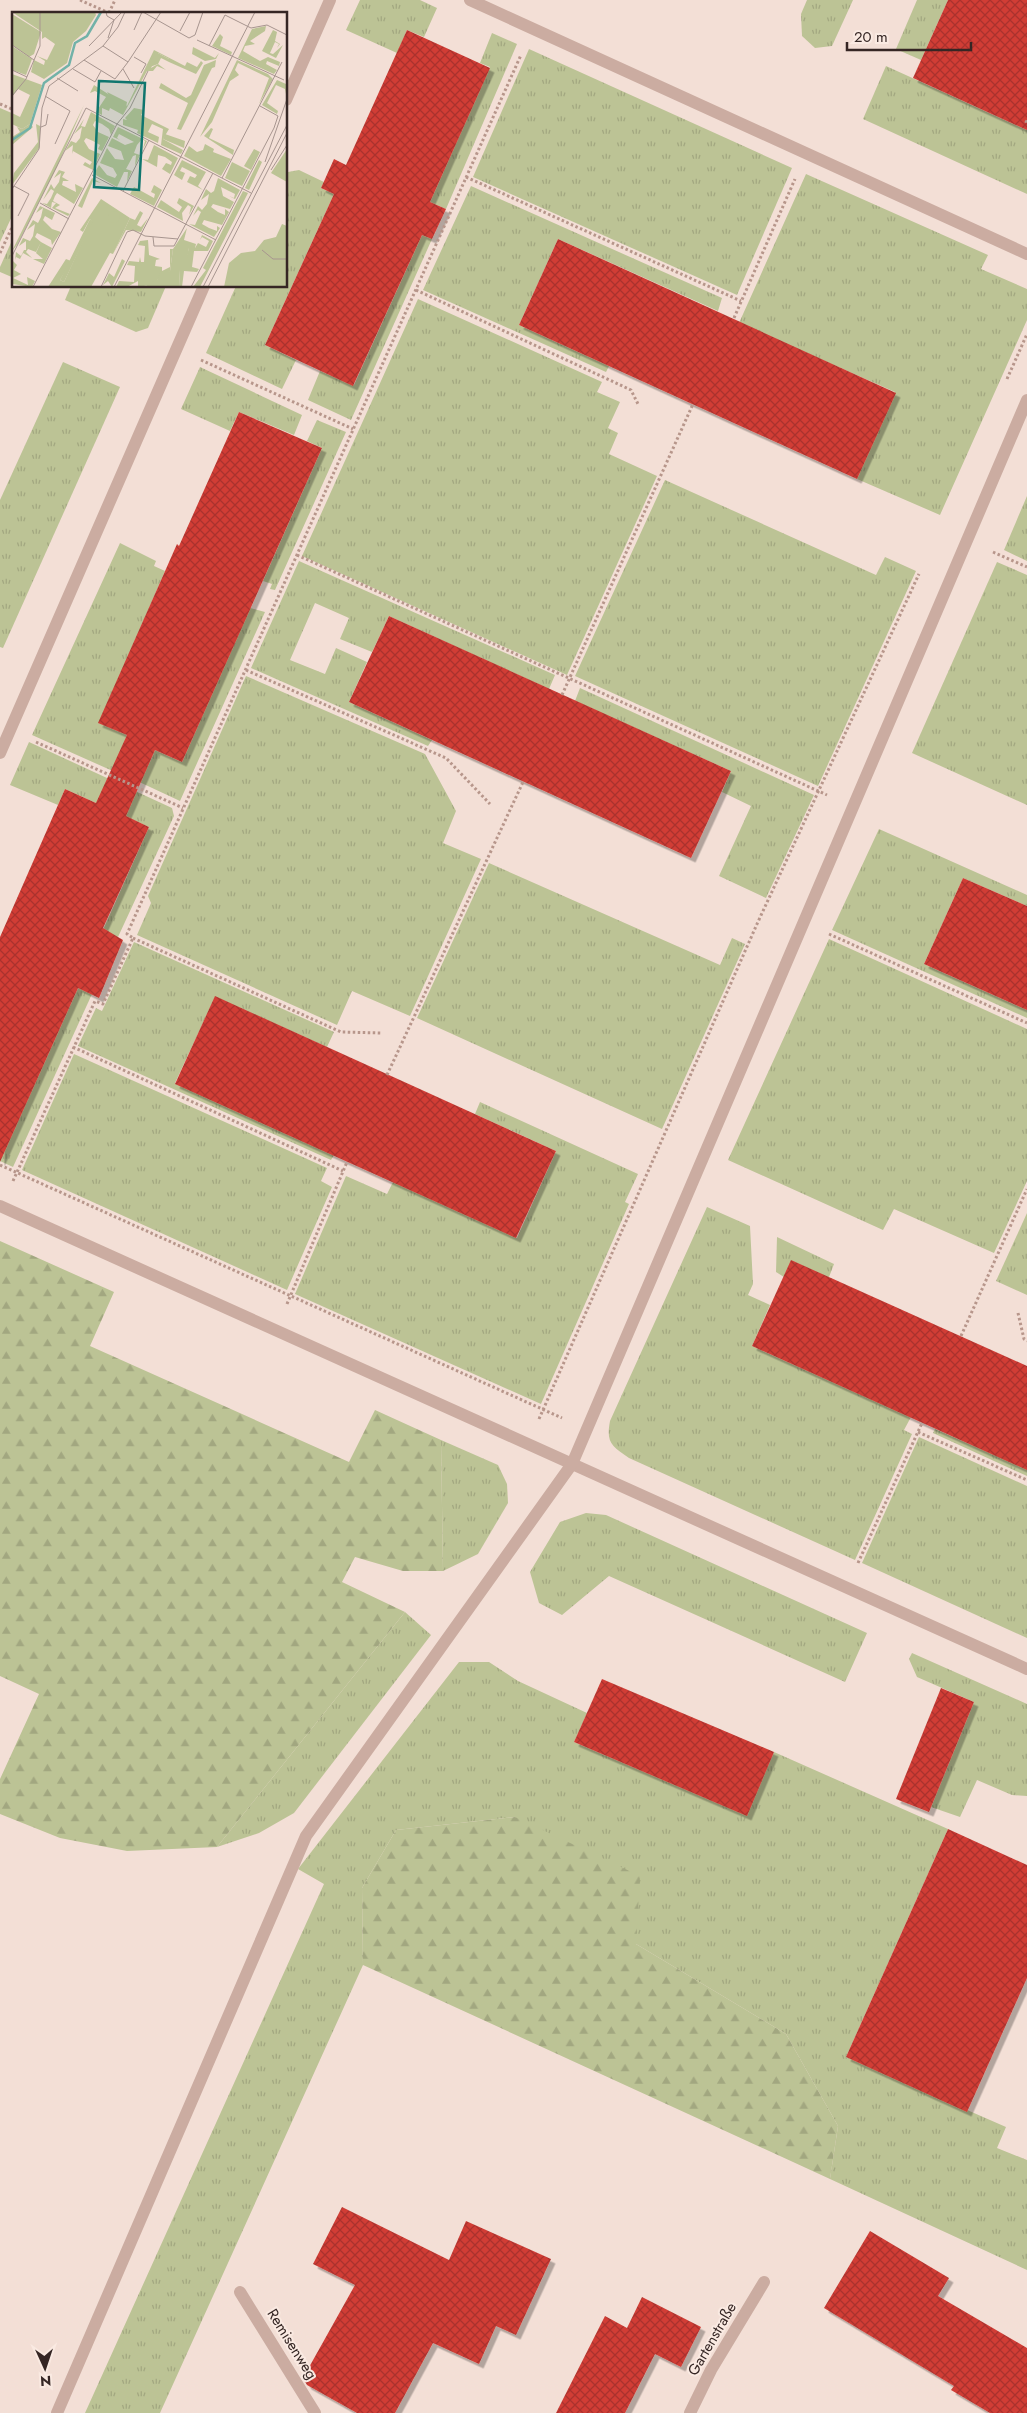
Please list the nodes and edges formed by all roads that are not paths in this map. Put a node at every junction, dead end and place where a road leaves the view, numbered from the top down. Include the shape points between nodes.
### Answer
1 (330, 0) edge
2 (470, 0) edge
3 (288, 95) edge
4 (1027, 254) edge
5 (203, 288) edge
6 (1027, 400) edge
7 (0, 754) edge
8 (1, 1206) edge
9 (572, 1464) junction
10 (1027, 1669) edge
11 (764, 2282) dead end
12 (240, 2292) dead end
13 (57, 2413) edge
14 (316, 2413) edge
15 (690, 2413) edge

1 - 3 street
2 - 4 street
5 - 7 street
6 - 9 street
8 - 9 street
9 - 10 street
9 - 13 street via 306,1836
11 - 15 street, Gartenstraße via 711,2370
12 - 14 street, Remisenweg

